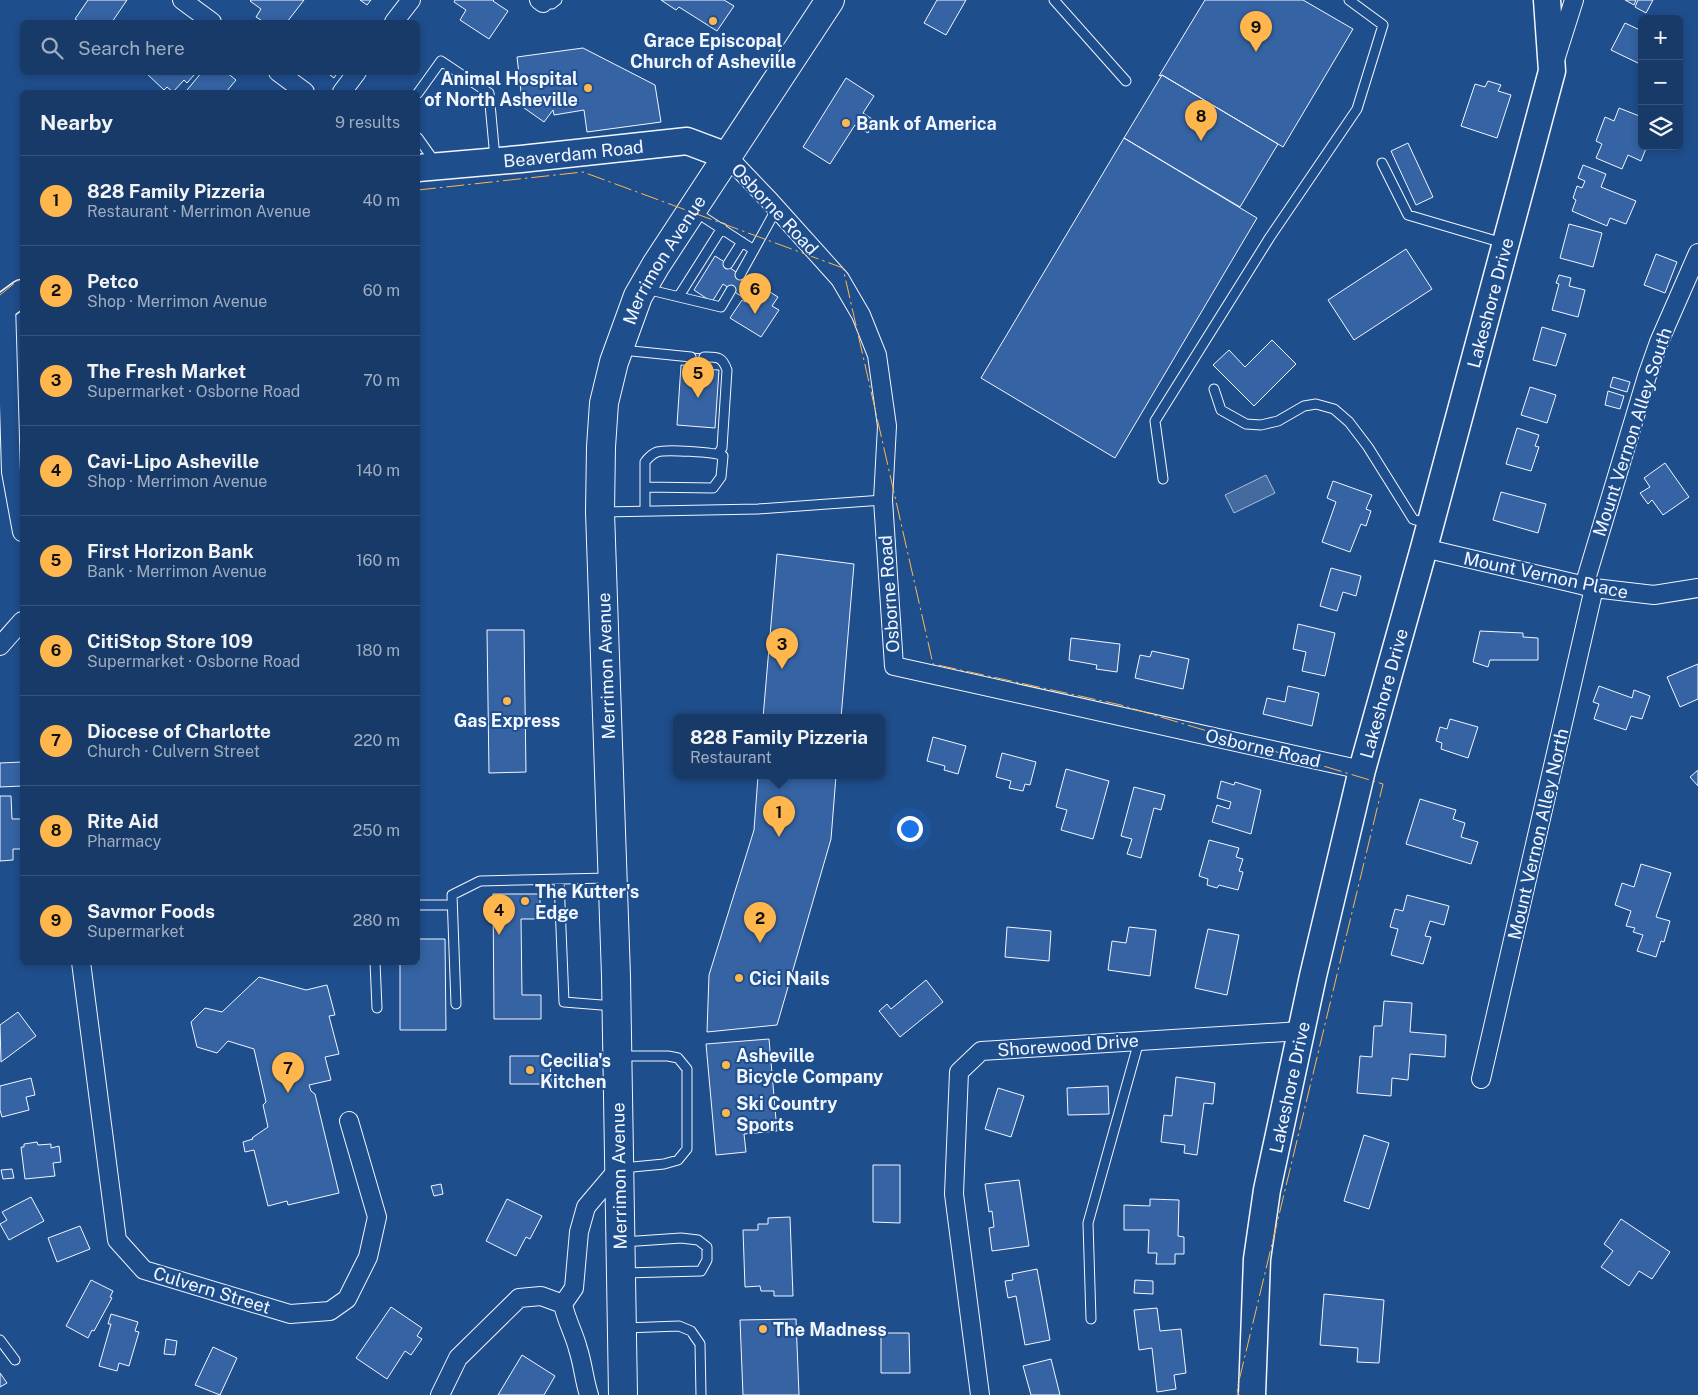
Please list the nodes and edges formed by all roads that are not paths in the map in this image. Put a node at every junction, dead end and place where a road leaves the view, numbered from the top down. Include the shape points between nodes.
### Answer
1 (182, 0) edge
2 (411, 0) edge
3 (830, 0) edge
4 (1054, 0) edge
5 (1349, 0) edge
6 (1547, 0) edge
7 (1574, 0) edge
8 (201, 5) edge
9 (211, 20) edge
10 (396, 20) edge
11 (1552, 71) junction
12 (282, 75) edge
13 (355, 75) edge
14 (1126, 81) dead end
15 (302, 90) edge
16 (344, 90) edge
17 (420, 90) edge
18 (420, 144) edge
19 (727, 156) junction
20 (495, 161) junction
21 (1382, 163) dead end
22 (428, 167) edge
23 (776, 208) junction
24 (692, 210) junction
25 (722, 228) junction
26 (742, 242) junction
27 (1505, 244) junction
28 (754, 250) junction
29 (1698, 253) edge
30 (728, 264) dead end
31 (740, 275) dead end
32 (643, 288) junction
33 (731, 290) dead end
34 (679, 296) junction
35 (10, 302) edge
36 (619, 350) junction
37 (691, 357) dead end
38 (704, 357) dead end
39 (1214, 389) dead end
40 (718, 454) junction
41 (1163, 479) dead end
42 (645, 487) junction
43 (882, 500) junction
44 (645, 511) junction
45 (600, 512) junction
46 (20, 521) edge
47 (1428, 536) junction
48 (1589, 587) junction
49 (1698, 588) edge
50 (20, 623) edge
51 (0, 646) edge
52 (1362, 770) junction
53 (613, 878) junction
54 (558, 880) junction
55 (420, 905) edge
56 (452, 905) junction
57 (81, 965) edge
58 (375, 965) edge
59 (456, 1004) dead end
60 (616, 1006) junction
61 (378, 1008) dead end
62 (1301, 1031) junction
63 (1139, 1040) junction
64 (617, 1056) junction
65 (1481, 1079) dead end
66 (349, 1120) dead end
67 (619, 1168) junction
68 (621, 1242) junction
69 (621, 1273) junction
70 (563, 1304) junction
71 (1091, 1319) dead end
72 (622, 1328) junction
73 (0, 1340) edge
74 (16, 1360) dead end
75 (1254, 1394) edge
76 (440, 1395) edge
77 (589, 1395) edge
78 (623, 1395) edge
79 (702, 1395) edge
80 (980, 1395) edge

1 - 8 street
2 - 10 street
3 - 19 main road, Merrimon Avenue
4 - 14 lane
5 - 41 lane via 1383,25 1357,109 1270,237 1155,421
6 - 11 street, Lakeshore Drive
7 - 11 street
8 - 9 street
11 - 27 street, Lakeshore Drive
12 - 15 street
13 - 16 street
17 - 20 lane via 441,61 489,93
18 - 22 lane
19 - 20 street, Beaverdam Road via 687,141
19 - 23 street, Osborne Road
19 - 24 main road, Merrimon Avenue
20 - 22 street, Beaverdam Road
21 - 27 lane via 1408,215
23 - 28 lane
23 - 43 street, Osborne Road via 840,279 861,315 877,355 887,426
24 - 25 lane
24 - 32 main road, Merrimon Avenue
25 - 26 lane
25 - 34 lane
26 - 28 lane
26 - 30 lane
27 - 47 street, Lakeshore Drive
28 - 31 lane
29 - 48 street, Mount Vernon Alley South via 1650,367
32 - 34 lane
32 - 36 main road, Merrimon Avenue
33 - 34 lane via 721,307
35 - 46 street via 11,472
36 - 37 lane
36 - 45 main road, Merrimon Avenue via 604,403
38 - 40 lane via 717,357 727,370 722,448
39 - 47 lane via 1222,410 1246,424 1278,421 1304,406 1316,404 1334,409 1349,422 1368,447 1413,519
40 - 42 lane via 658,451 645,462
40 - 42 lane via 723,456 721,477 712,488
42 - 44 lane
43 - 44 lane
43 - 52 street, Osborne Road via 894,666
44 - 45 lane
45 - 53 main road, Merrimon Avenue
47 - 48 street, Mount Vernon Place
47 - 52 street, Lakeshore Drive
48 - 49 street, Mount Vernon Place via 1654,595
48 - 65 street, Mount Vernon Alley North
50 - 51 street
52 - 62 street, Lakeshore Drive
53 - 54 lane
53 - 60 main road, Merrimon Avenue
54 - 56 lane via 480,881 452,895
54 - 60 lane via 564,1002
55 - 56 lane
56 - 59 lane
57 - 66 street, Culvern Street via 117,1240 144,1270 290,1314 330,1311 347,1299 368,1257 376,1217
58 - 61 lane
60 - 64 main road, Merrimon Avenue
62 - 63 street, Shorewood Drive
62 - 75 street, Lakeshore Drive via 1267,1190 1257,1259
63 - 71 lane via 1088,1223
63 - 80 street, Shorewood Drive via 981,1051 959,1072 954,1194
64 - 67 main road, Merrimon Avenue
64 - 67 lane via 668,1056 678,1058 687,1069 687,1148 678,1160
67 - 68 main road, Merrimon Avenue
67 - 70 street via 586,1207 579,1232 574,1288
68 - 69 main road, Merrimon Avenue
68 - 69 lane via 698,1240 707,1247 707,1260 701,1271
69 - 72 main road, Merrimon Avenue
70 - 76 street via 540,1296 520,1298 458,1358
70 - 77 street
72 - 78 main road, Merrimon Avenue
72 - 79 lane via 679,1326 691,1331 700,1344
73 - 74 lane

